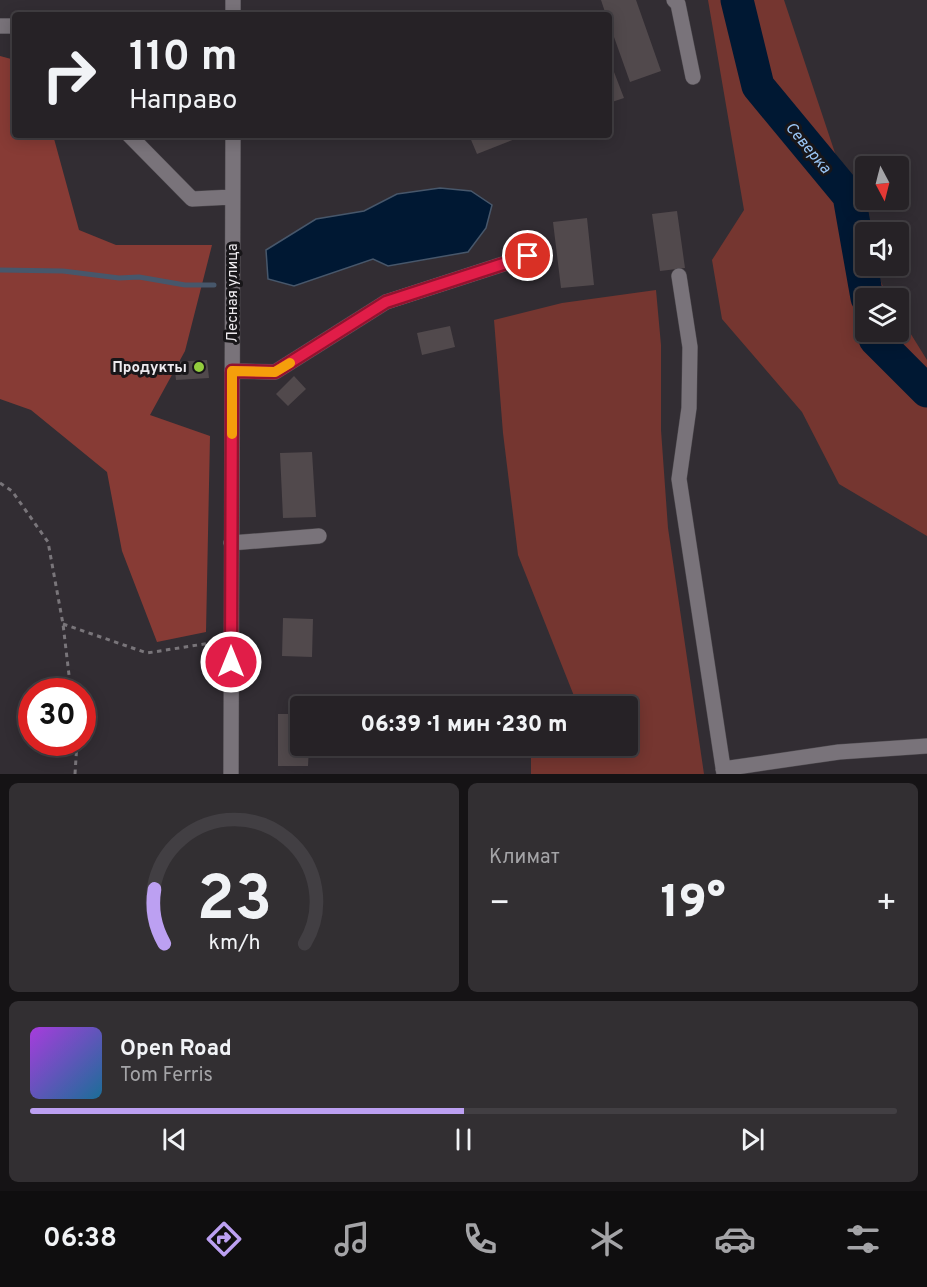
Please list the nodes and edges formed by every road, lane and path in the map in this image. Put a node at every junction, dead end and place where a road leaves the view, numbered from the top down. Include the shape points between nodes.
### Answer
1 (674, 0) edge
2 (693, 77) dead end
3 (132, 138) edge
4 (233, 138) edge
5 (232, 197) junction
6 (528, 256) dead end
7 (680, 276) dead end
8 (232, 371) junction
9 (0, 483) edge
10 (319, 536) dead end
11 (231, 543) junction
12 (63, 624) junction
13 (231, 640) junction
14 (69, 678) edge
15 (927, 746) edge
16 (76, 756) edge
17 (723, 772) edge
18 (75, 774) edge
19 (231, 774) edge

1 - 2 street
3 - 5 street via 192,199
4 - 5 street, Лесная улица
5 - 8 street, Лесная улица
6 - 8 street via 386,302 275,372
7 - 17 street via 690,347 689,408 679,479
8 - 11 street, Лесная улица
9 - 12 path via 12,491 48,542
10 - 11 street
11 - 13 street, Лесная улица
12 - 13 path via 147,653
12 - 14 path
13 - 19 street, Лесная улица
15 - 17 street via 839,752
16 - 18 path

